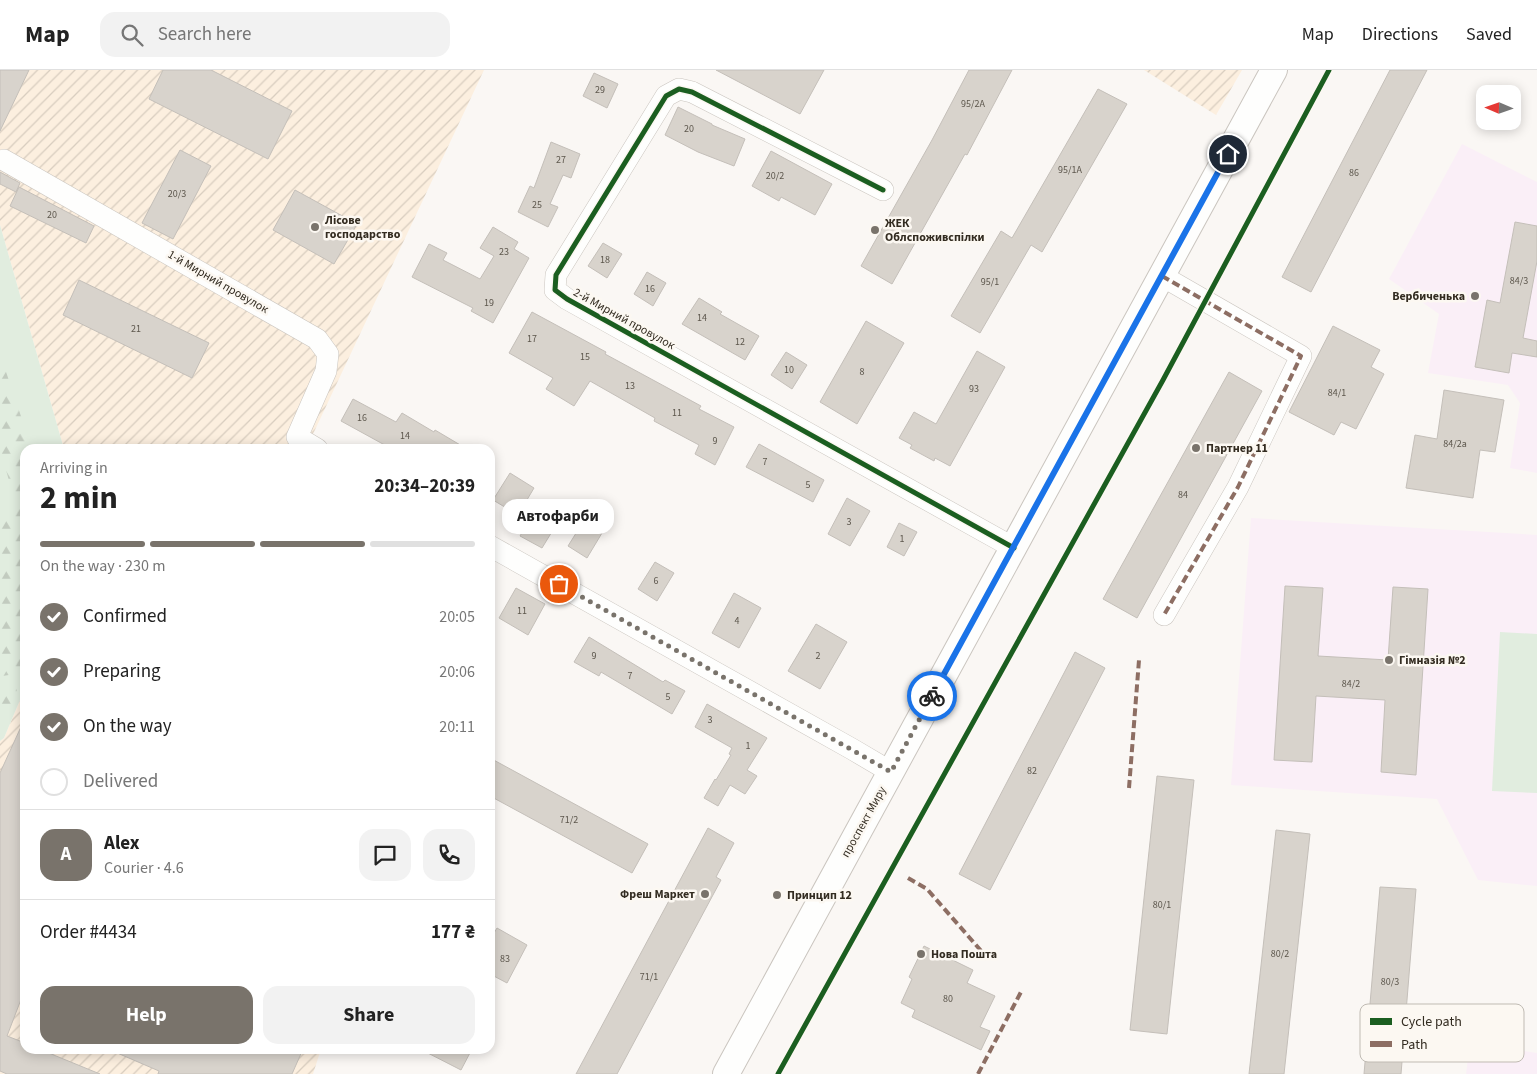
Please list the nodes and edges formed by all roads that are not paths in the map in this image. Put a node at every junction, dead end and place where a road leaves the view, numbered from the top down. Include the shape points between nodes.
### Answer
1 (1274, 70) edge
2 (4, 160) dead end
3 (882, 190) dead end
4 (1162, 276) junction
5 (309, 444) edge
6 (1014, 548) junction
7 (495, 549) edge
8 (1164, 615) dead end
9 (891, 772) junction
10 (726, 1074) edge

1 - 4 main road, проспект Миру
2 - 5 street, 1-й Мирний провулок via 318,338 328,354 326,371 297,437
3 - 6 street, 2-й Мирний провулок via 692,92 679,89 666,96 556,275 555,290
4 - 6 main road, проспект Миру
4 - 8 street via 1301,356 1238,487
6 - 9 main road, проспект Миру
7 - 9 street
9 - 10 main road, проспект Миру

